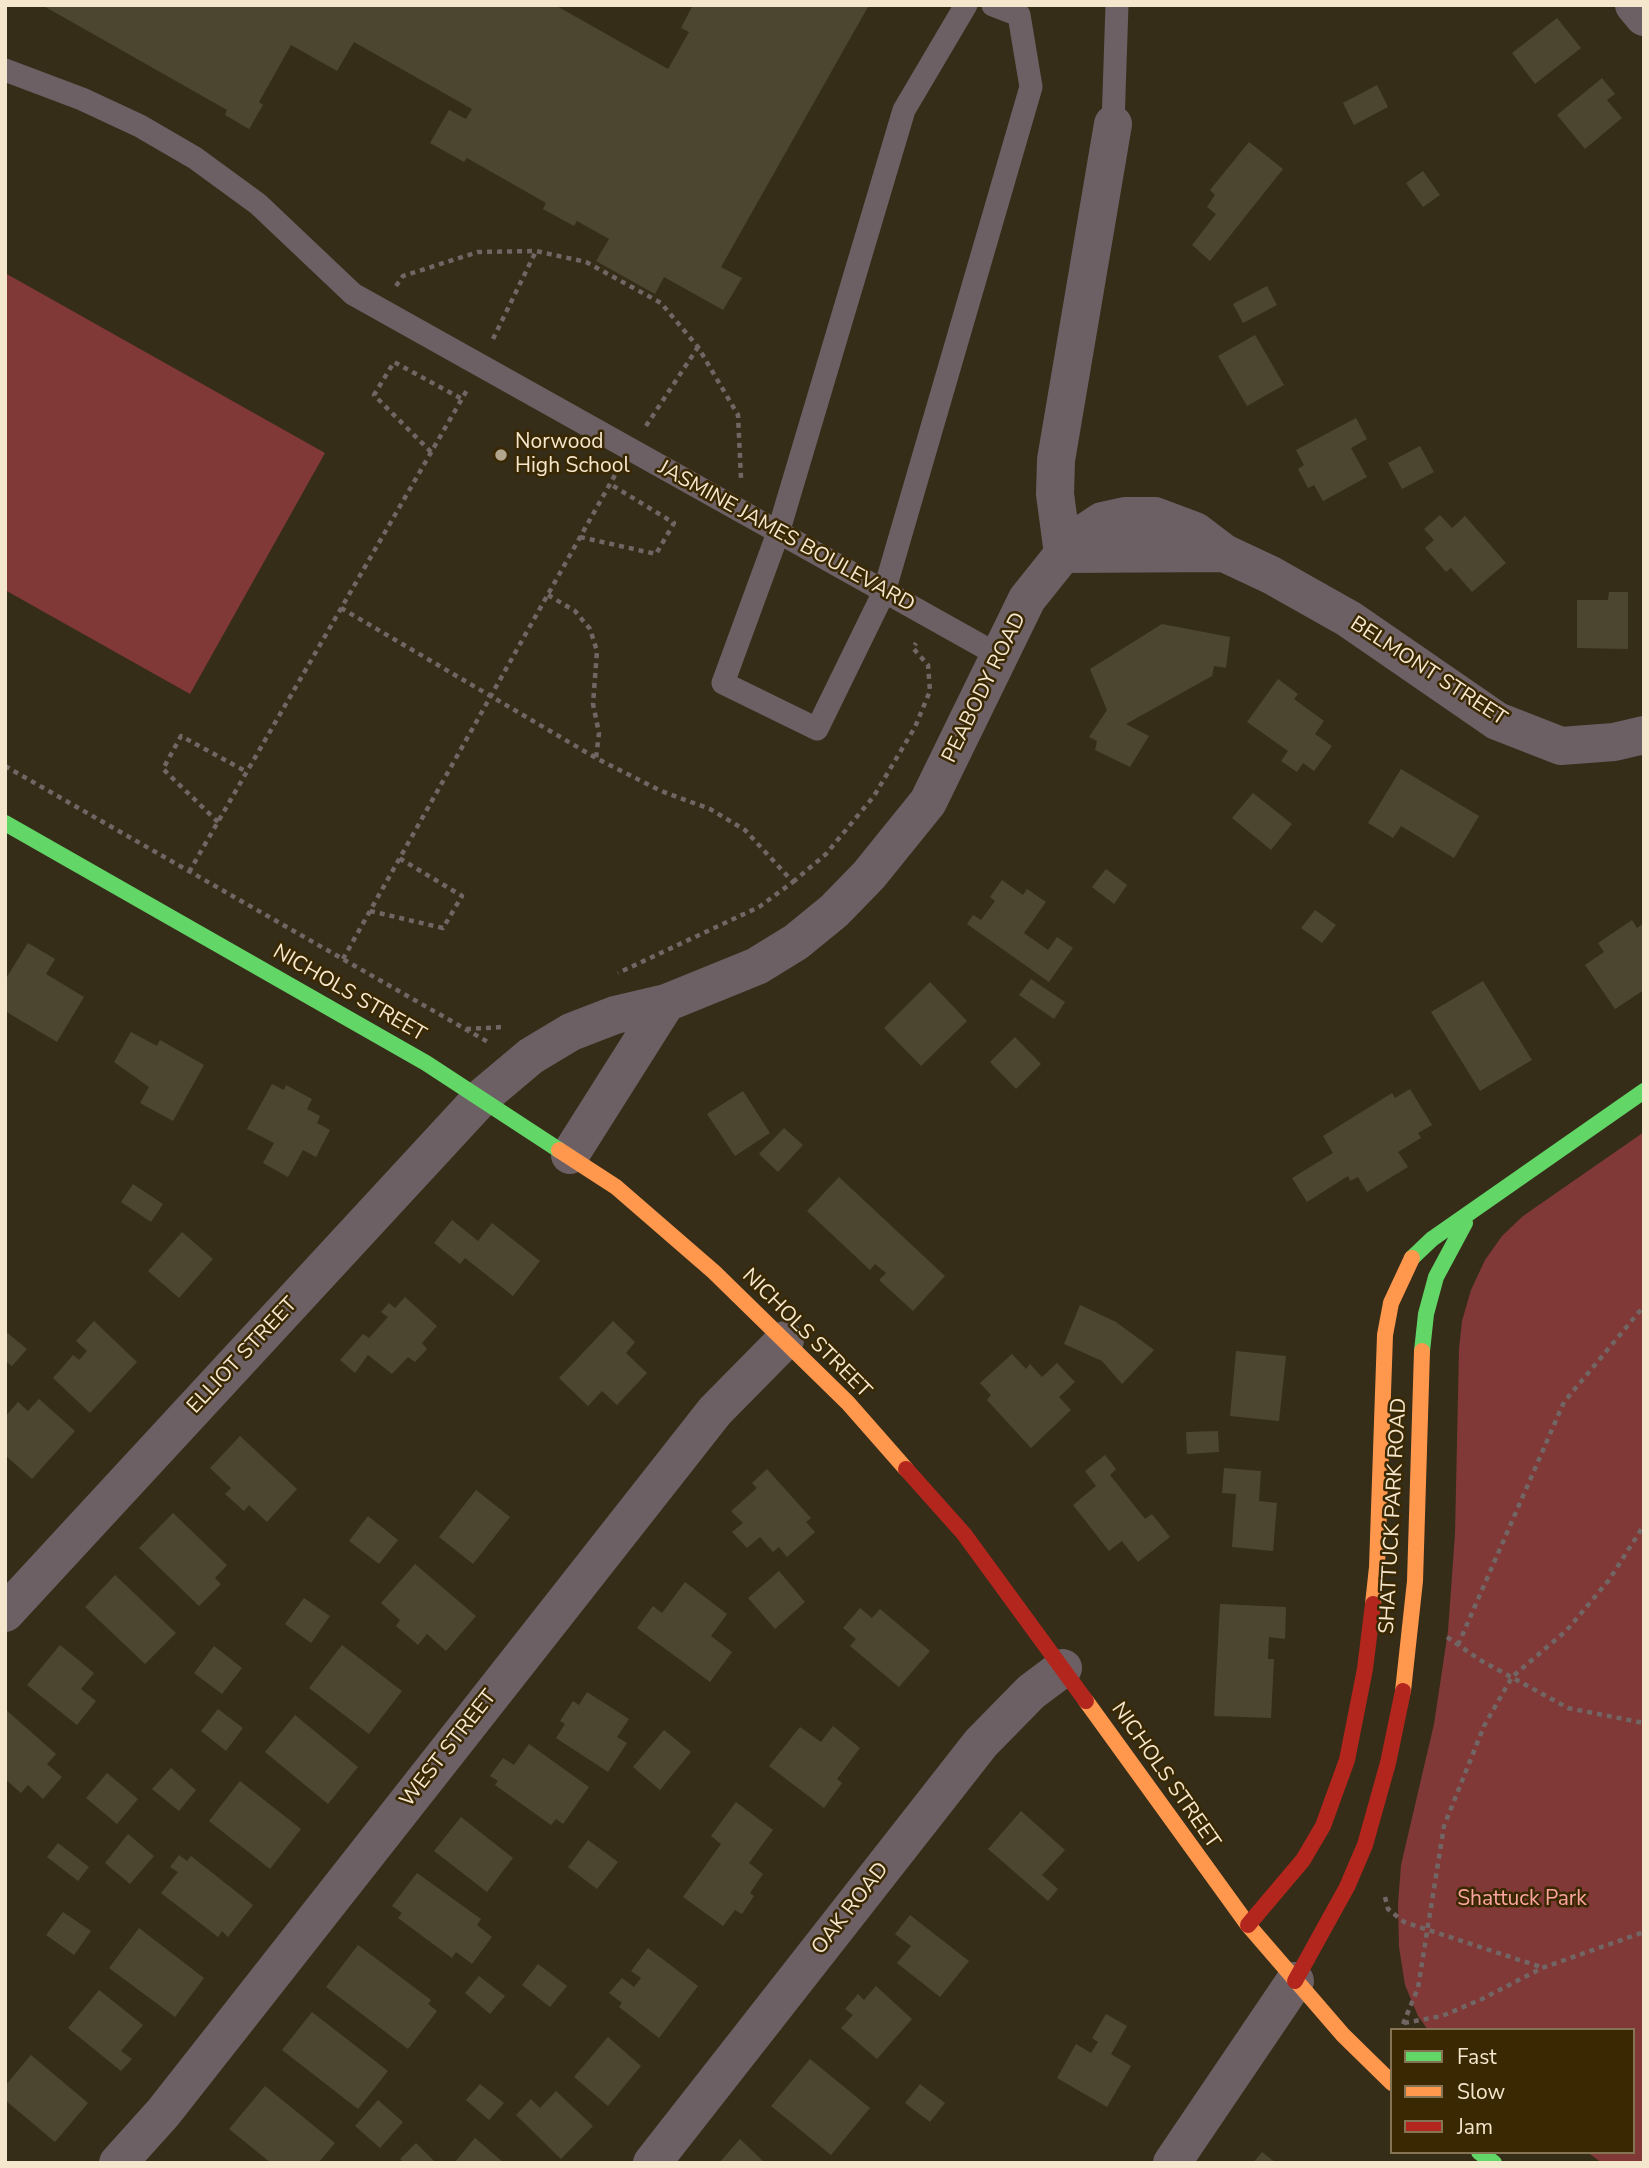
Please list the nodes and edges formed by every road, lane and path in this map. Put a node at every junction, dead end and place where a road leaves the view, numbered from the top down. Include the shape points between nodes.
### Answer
1 (966, 5) edge
2 (993, 5) edge
3 (1117, 5) edge
4 (1634, 5) edge
5 (1644, 17) edge
6 (5, 70) edge
7 (1113, 124) joint
8 (536, 251) junction
9 (380, 310) junction
10 (698, 347) junction
11 (481, 366) junction
12 (462, 399) junction
13 (630, 450) junction
14 (431, 452) junction
15 (610, 484) junction
16 (743, 513) junction
17 (778, 533) junction
18 (580, 537) junction
19 (1063, 554) junction
20 (884, 592) junction
21 (548, 595) junction
22 (341, 608) junction
23 (931, 618) junction
24 (998, 656) junction
25 (491, 696) junction
26 (1644, 735) edge
27 (596, 758) junction
28 (5, 766) edge
29 (247, 772) junction
30 (218, 822) junction
31 (5, 823) edge
32 (399, 858) junction
33 (190, 872) junction
34 (793, 882) junction
35 (370, 911) junction
36 (343, 959) junction
37 (613, 975) dead end
38 (666, 1003) junction
39 (510, 1026) dead end
40 (466, 1029) junction
41 (523, 1062) junction
42 (1644, 1091) edge
43 (481, 1098) junction
44 (570, 1156) junction
45 (1474, 1210) junction
46 (1644, 1306) edge
47 (785, 1340) junction
48 (1401, 1462) junction
49 (1644, 1525) edge
50 (5, 1613) edge
51 (1442, 1634) dead end
52 (1458, 1645) junction
53 (1063, 1668) junction
54 (1512, 1678) junction
55 (1644, 1723) edge
56 (1385, 1896) dead end
57 (1248, 1925) junction
58 (1426, 1930) junction
59 (1644, 1932) edge
60 (1542, 1968) junction
61 (1295, 1981) junction
62 (1390, 2081) edge
63 (118, 2163) edge
64 (652, 2163) edge
65 (1172, 2163) edge

1 - 17 lane via 904,110
2 - 20 lane via 1019,15 1031,87
3 - 7 lane
4 - 5 street
6 - 9 lane, JASMINE JAMES BOULEVARD via 117,115 195,158 258,204 330,275
7 - 19 street via 1056,460 1055,494
8 - 9 path via 478,252 403,276
8 - 10 path via 586,262 660,303
8 - 11 path
9 - 11 lane, JASMINE JAMES BOULEVARD
10 - 13 path
10 - 16 path via 738,415
11 - 12 path
11 - 13 lane, JASMINE JAMES BOULEVARD
12 - 14 path
12 - 14 path via 394,362 374,395
13 - 15 path
13 - 16 lane, JASMINE JAMES BOULEVARD
14 - 22 path
15 - 18 path
15 - 18 path via 674,523 656,554
16 - 17 lane, JASMINE JAMES BOULEVARD
17 - 20 lane, JASMINE JAMES BOULEVARD
17 - 20 lane via 723,683 817,729
18 - 21 path
19 - 24 street, PEABODY ROAD via 1027,599
19 - 26 street, BELMONT STREET via 1224,552 1349,619 1497,721 1561,746
20 - 23 lane, JASMINE JAMES BOULEVARD
21 - 25 path
21 - 27 path via 575,611 590,629 597,651 593,704 599,733
22 - 25 path
22 - 29 path
23 - 24 lane, JASMINE JAMES BOULEVARD
23 - 34 path via 913,648 928,665 930,691 915,727 874,796 825,854
24 - 38 street, PEABODY ROAD via 928,802 851,893 796,942 767,960
25 - 27 path
25 - 32 path
27 - 34 path via 661,791 710,809 745,830
28 - 33 path
29 - 30 path
29 - 30 path via 181,736 163,769
30 - 33 path
31 - 43 main road, NICHOLS STREET
32 - 35 path
32 - 35 path via 462,896 443,928
33 - 36 path
34 - 37 path via 759,907
35 - 36 path
36 - 40 path
38 - 41 street, PEABODY ROAD via 571,1032
38 - 44 street
39 - 40 path
40 - 41 path
41 - 43 street, PEABODY ROAD
42 - 45 main road, SHATTUCK PARK ROAD
43 - 44 main road, NICHOLS STREET
43 - 50 street, ELLIOT STREET
44 - 47 main road, NICHOLS STREET via 664,1228
45 - 48 main road, SHATTUCK PARK ROAD via 1436,1277
45 - 48 main road, SHATTUCK PARK ROAD via 1412,1258 1391,1303 1385,1335
46 - 52 path via 1564,1402
47 - 53 main road, NICHOLS STREET via 848,1403 964,1534
47 - 63 street, WEST STREET via 715,1411 163,2113
48 - 57 main road, SHATTUCK PARK ROAD via 1377,1567 1347,1760 1323,1826 1303,1860
48 - 61 main road, SHATTUCK PARK ROAD via 1419,1532 1411,1627 1388,1763 1369,1832 1347,1886
49 - 54 path via 1609,1580 1567,1630
51 - 52 path
52 - 54 path
53 - 57 main road, NICHOLS STREET
53 - 64 street, OAK ROAD via 1031,1692 981,1743
54 - 55 path via 1568,1708
54 - 58 path via 1484,1726 1444,1826
56 - 58 path via 1388,1909 1404,1922
57 - 61 main road, NICHOLS STREET
58 - 60 path
58 - 60 path via 1418,1988 1404,2024 1443,2016
59 - 60 path
61 - 62 main road, NICHOLS STREET
61 - 65 street

